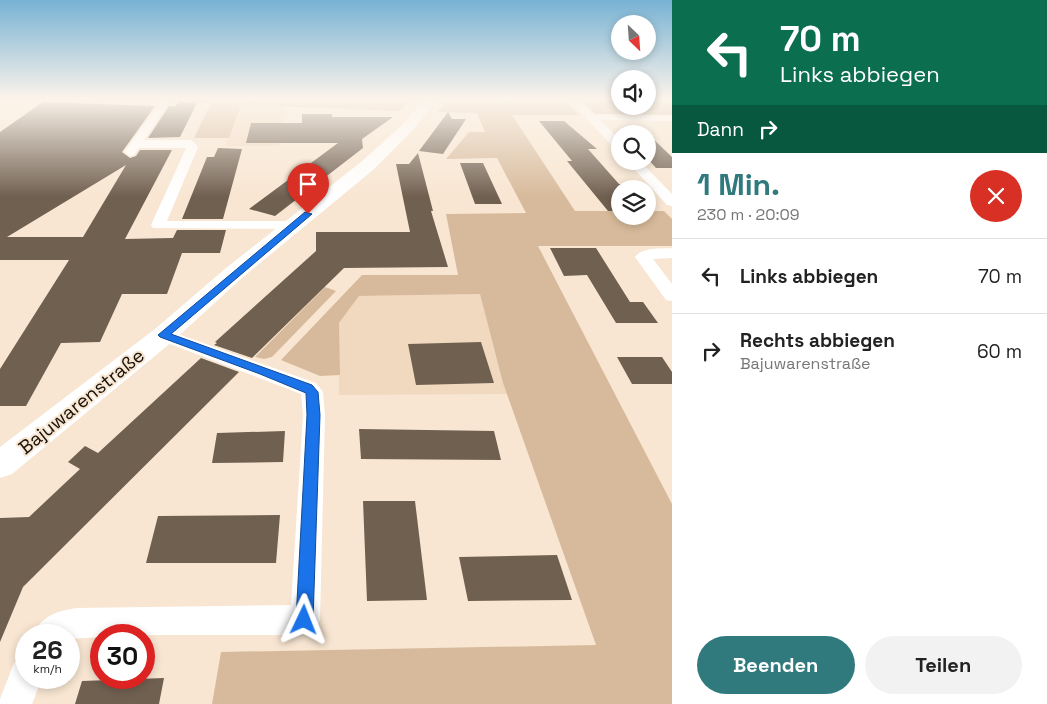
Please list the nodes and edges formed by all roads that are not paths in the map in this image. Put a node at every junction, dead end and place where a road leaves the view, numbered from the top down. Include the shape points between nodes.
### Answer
1 (144, 132) edge
2 (402, 132) edge
3 (642, 170) edge
4 (672, 202) edge
5 (293, 226) junction
6 (672, 253) edge
7 (672, 296) edge
8 (164, 335) junction
9 (0, 465) edge
10 (68, 624) edge
11 (21, 689) edge
12 (15, 704) edge

1 - 5 street via 133,149 190,144 192,147 158,225
2 - 5 main road, Bajuwarenstraße
3 - 4 street
5 - 8 main road, Bajuwarenstraße
6 - 7 street via 643,256
8 - 9 main road, Bajuwarenstraße
8 - 10 street via 312,392 314,415 304,620
11 - 12 street

